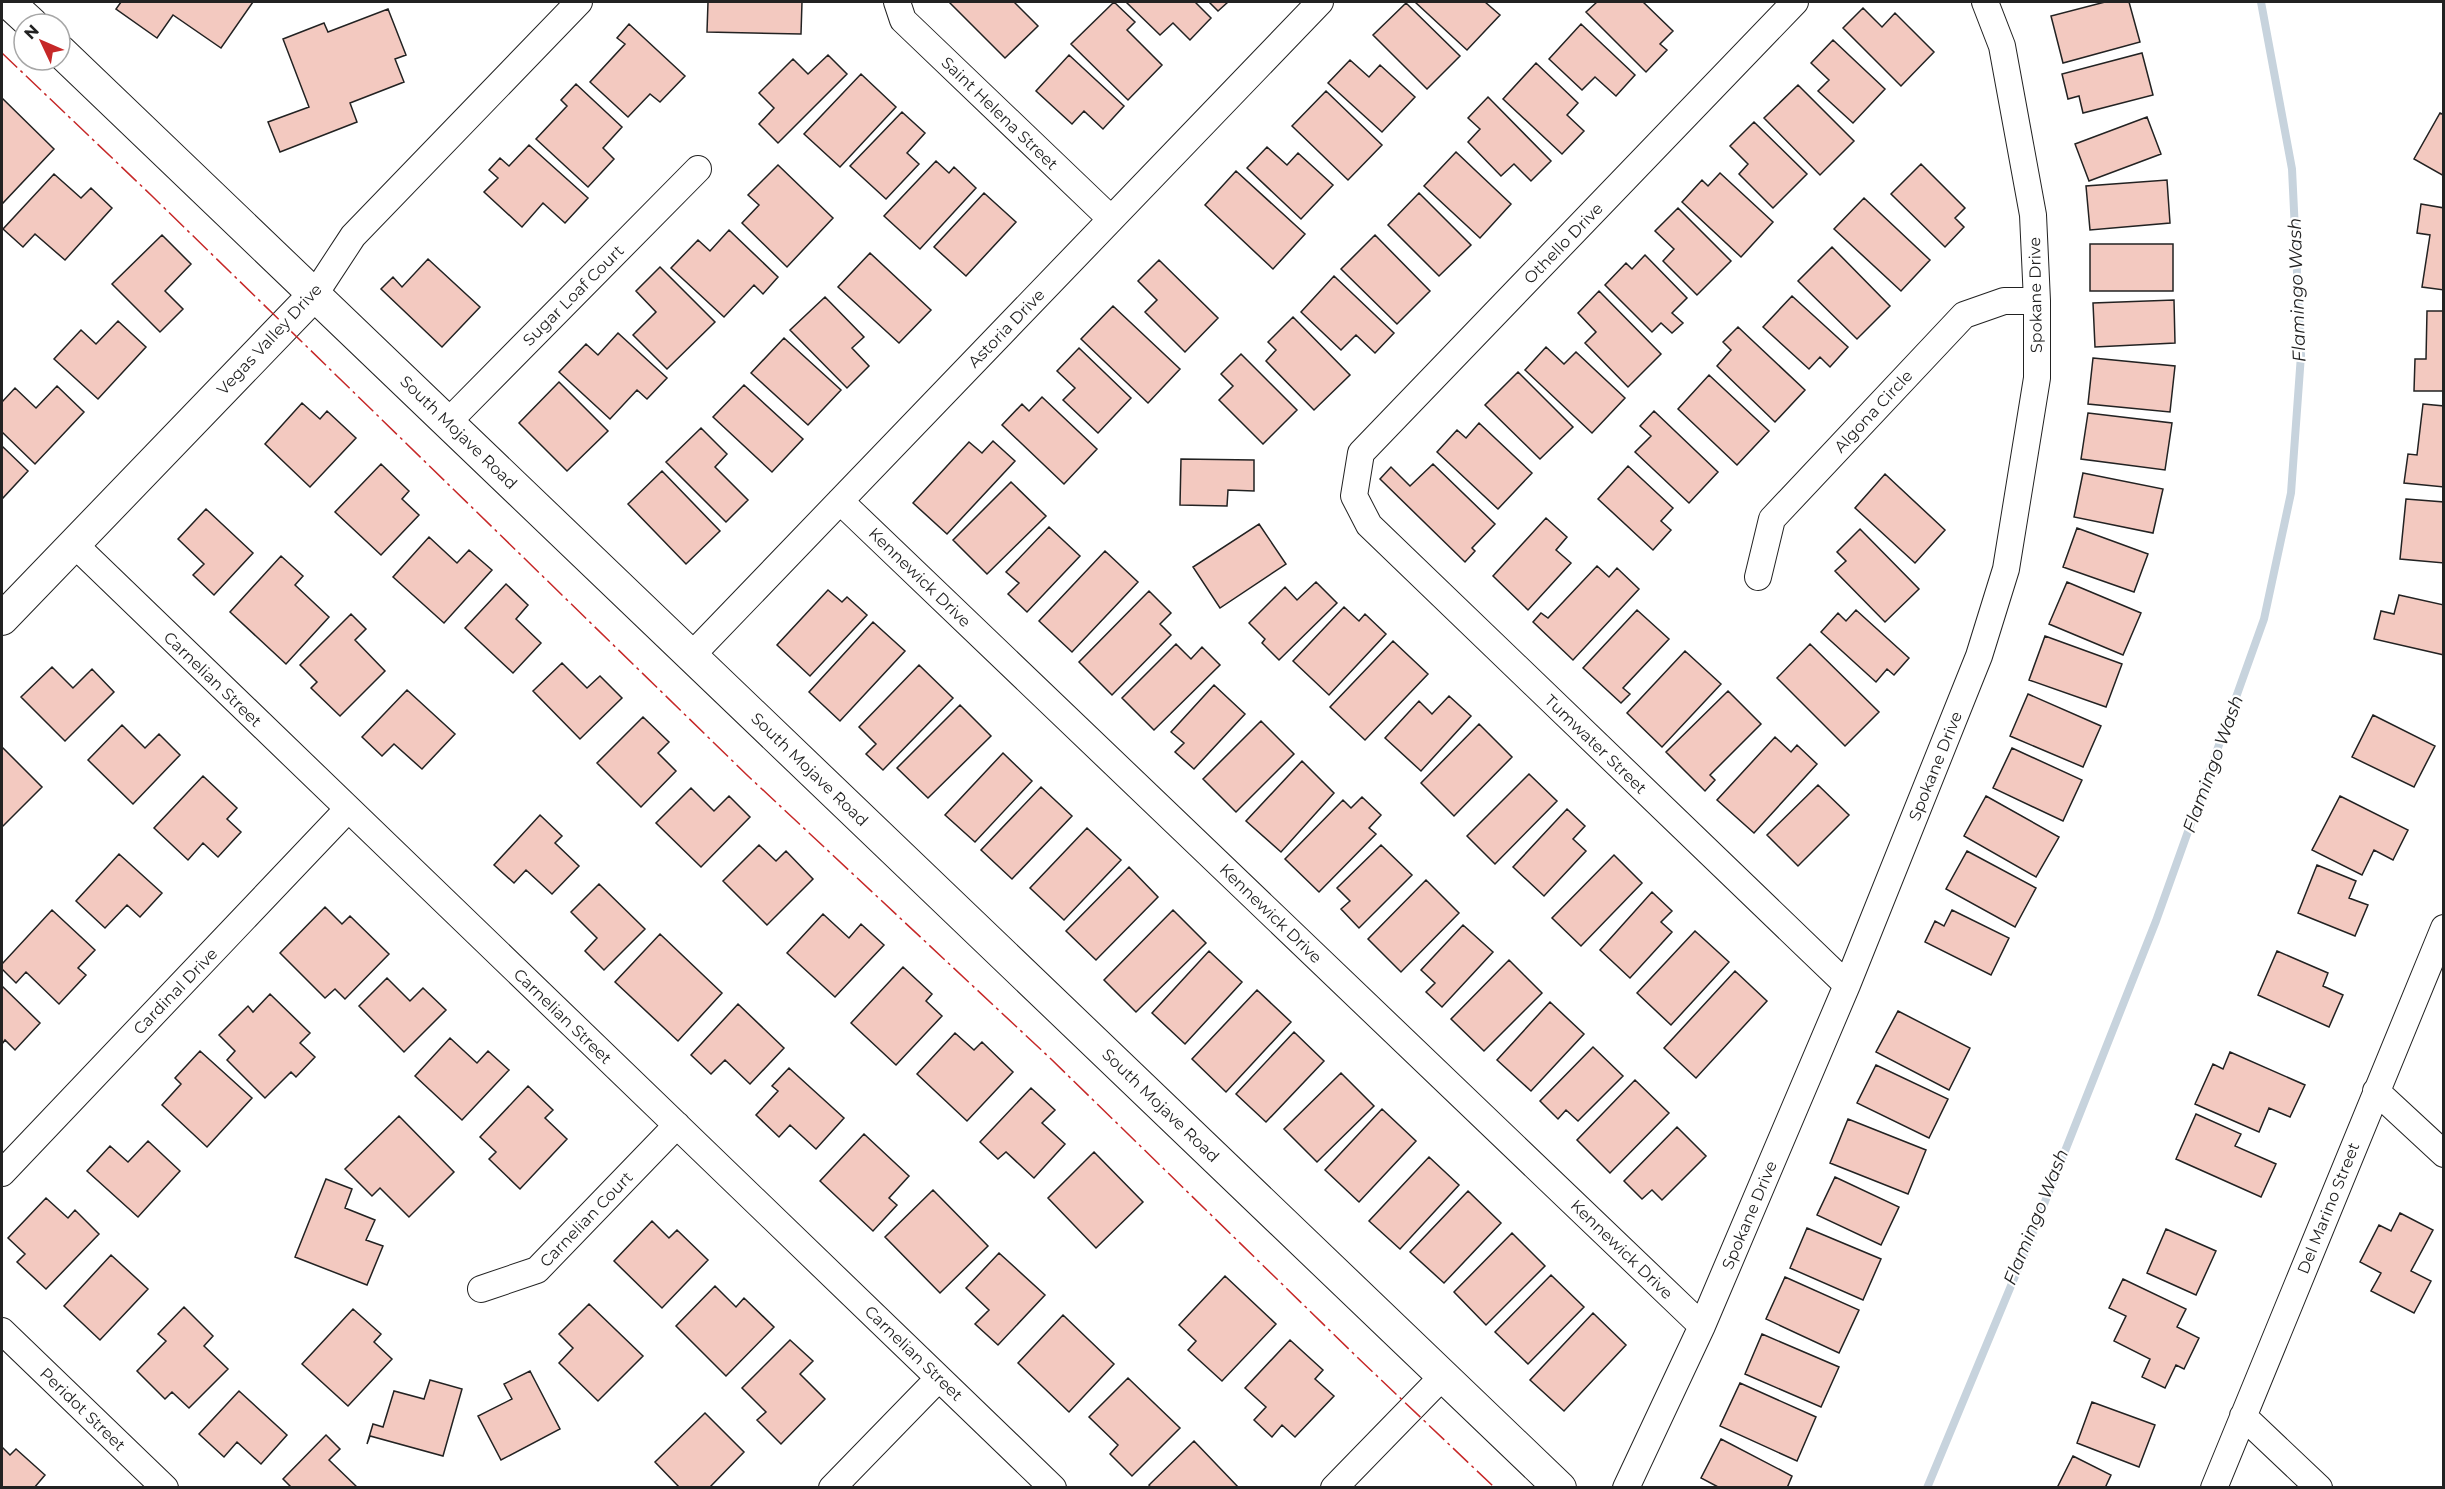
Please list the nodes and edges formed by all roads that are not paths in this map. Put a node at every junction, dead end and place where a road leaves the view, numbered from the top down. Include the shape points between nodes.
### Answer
1 (579, 2) edge
2 (897, 2) edge
3 (1320, 2) edge
4 (1796, 2) edge
5 (1985, 2) edge
6 (72, 62) edge
7 (698, 169) dead end
8 (1111, 219) junction
9 (315, 294) junction
10 (2037, 301) junction
11 (448, 422) junction
12 (1354, 496) joint
13 (840, 501) junction
14 (74, 544) junction
15 (1758, 577) dead end
16 (2, 619) edge
17 (692, 655) junction
18 (348, 809) junction
19 (2444, 928) edge
20 (1847, 985) junction
21 (2376, 1090) junction
22 (677, 1125) junction
23 (2444, 1154) edge
24 (2, 1173) edge
25 (481, 1289) dead end
26 (1702, 1326) junction
27 (2, 1331) edge
28 (1443, 1375) junction
29 (939, 1378) junction
30 (2243, 1416) junction
31 (165, 1488) edge
32 (832, 1488) edge
33 (1053, 1488) edge
34 (1334, 1488) edge
35 (1560, 1488) edge
36 (1626, 1488) edge
37 (2214, 1488) edge
38 (2319, 1488) edge

1 - 9 street, Vegas Valley Drive via 353,236
2 - 8 street, Saint Helena Street via 903,20
3 - 8 street, Astoria Drive
4 - 12 street, Othello Drive via 1361,453
5 - 10 street, Spokane Drive via 2002,46 2033,215
6 - 9 street, South Mojave Road
7 - 11 street, Sugar Loaf Court
8 - 13 street, Astoria Drive
9 - 11 street, South Mojave Road
9 - 14 street, Vegas Valley Drive
10 - 15 street, Algona Circle via 2004,301 1964,315 1772,519
10 - 20 street, Spokane Drive via 2037,378 2006,569 1979,656
11 - 17 street, South Mojave Road
12 - 20 street, Tumwater Street via 1369,525
13 - 17 street, Astoria Drive
13 - 26 street, Kennewick Drive
14 - 16 street, Vegas Valley Drive
14 - 18 street, Carnelian Street
17 - 28 street, South Mojave Road
18 - 22 street, Carnelian Street
18 - 24 street, Cardinal Drive
19 - 21 street, Del Marino Street
20 - 26 street, Spokane Drive
21 - 23 street
21 - 30 street, Del Marino Street
22 - 25 street, Carnelian Court via 537,1270
22 - 29 street, Carnelian Street
26 - 36 street, Spokane Drive
27 - 31 street, Peridot Street
28 - 34 street
28 - 35 street, South Mojave Road
29 - 32 street
29 - 33 street, Carnelian Street
30 - 37 street, Del Marino Street
30 - 38 street

